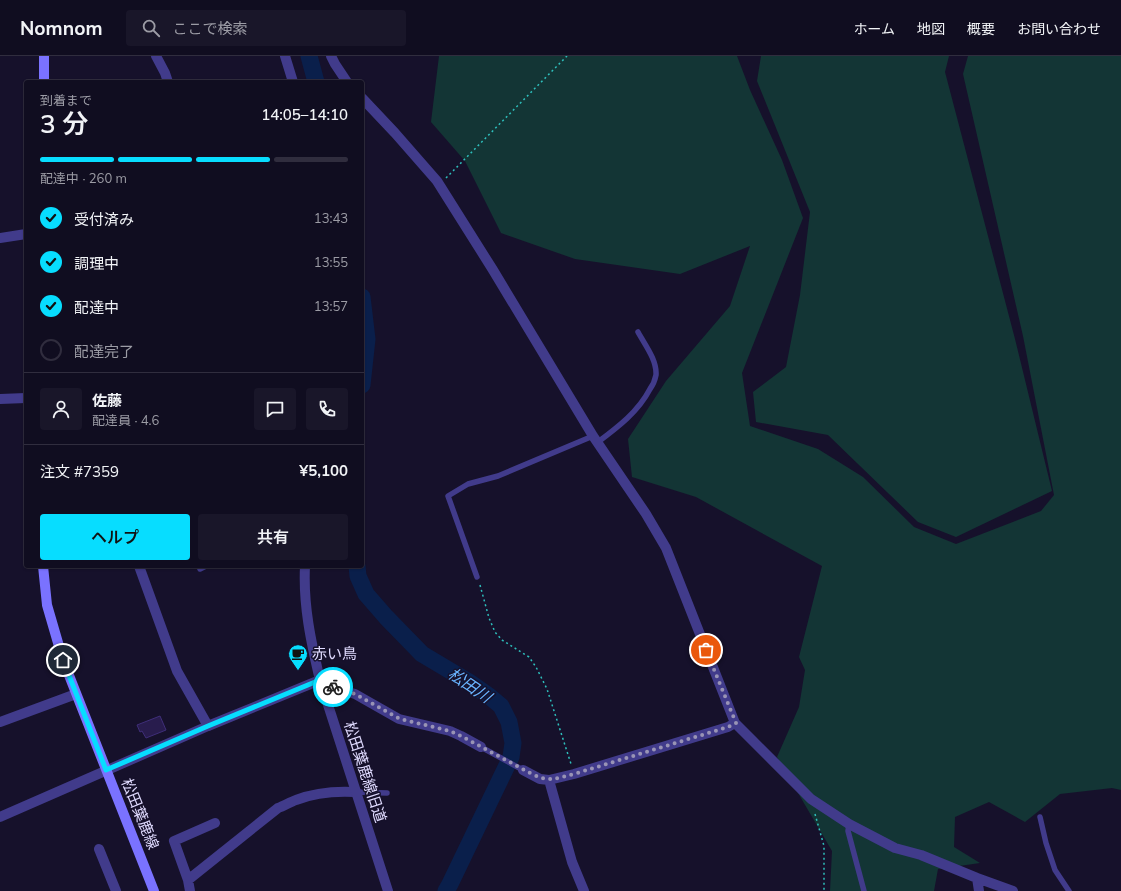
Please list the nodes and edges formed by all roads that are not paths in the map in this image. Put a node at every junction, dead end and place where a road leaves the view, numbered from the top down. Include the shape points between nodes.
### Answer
1 (44, 56) edge
2 (156, 56) edge
3 (285, 56) edge
4 (331, 56) edge
5 (44, 80) edge
6 (168, 80) edge
7 (292, 80) edge
8 (346, 80) edge
9 (364, 100) edge
10 (24, 234) edge
11 (0, 238) edge
12 (638, 332) dead end
13 (24, 398) edge
14 (0, 399) edge
15 (596, 439) junction
16 (43, 568) edge
17 (140, 568) edge
18 (305, 568) edge
19 (478, 577) road end
20 (321, 683) junction
21 (76, 694) junction
22 (0, 722) edge
23 (736, 723) junction
24 (208, 726) junction
25 (481, 747) joint
26 (106, 770) junction
27 (523, 770) joint
28 (549, 780) junction
29 (355, 792) junction
30 (387, 793) dead end
31 (0, 817) edge
32 (1040, 817) dead end
33 (215, 823) dead end
34 (849, 824) junction
35 (99, 849) dead end
36 (977, 878) junction
37 (188, 880) junction
38 (116, 891) edge
39 (154, 891) edge
40 (190, 891) edge
41 (388, 891) edge
42 (584, 891) edge
43 (864, 891) edge
44 (980, 891) edge
45 (1013, 891) edge
46 (1069, 891) edge

1 - 5 main road
2 - 6 street
3 - 7 street
4 - 8 street
9 - 15 street via 440,185
10 - 11 street
12 - 15 lane via 652,356 655,381 629,417 618,427
13 - 14 street
15 - 19 lane via 498,476 468,484 448,496
15 - 23 street via 666,548
16 - 21 main road, 松田葉鹿線 via 47,605
17 - 24 street via 177,671
18 - 20 street, 松田葉鹿線旧道 via 307,615
20 - 24 street
20 - 25 street via 355,694 400,719 450,731
20 - 29 street, 松田葉鹿線旧道
21 - 22 street
21 - 26 main road, 松田葉鹿線
23 - 28 street
23 - 34 street via 811,799
24 - 26 street
25 - 27 lane
26 - 31 street
26 - 39 main road, 松田葉鹿線
27 - 28 street via 540,779
28 - 42 street via 572,862
29 - 30 lane
29 - 37 street via 318,794 278,808
29 - 41 street, 松田葉鹿線旧道
32 - 46 lane via 1055,870
33 - 37 street via 174,841
34 - 36 street via 895,848 921,855
34 - 43 lane via 848,831
35 - 38 street
36 - 44 street
36 - 45 street
37 - 40 street

